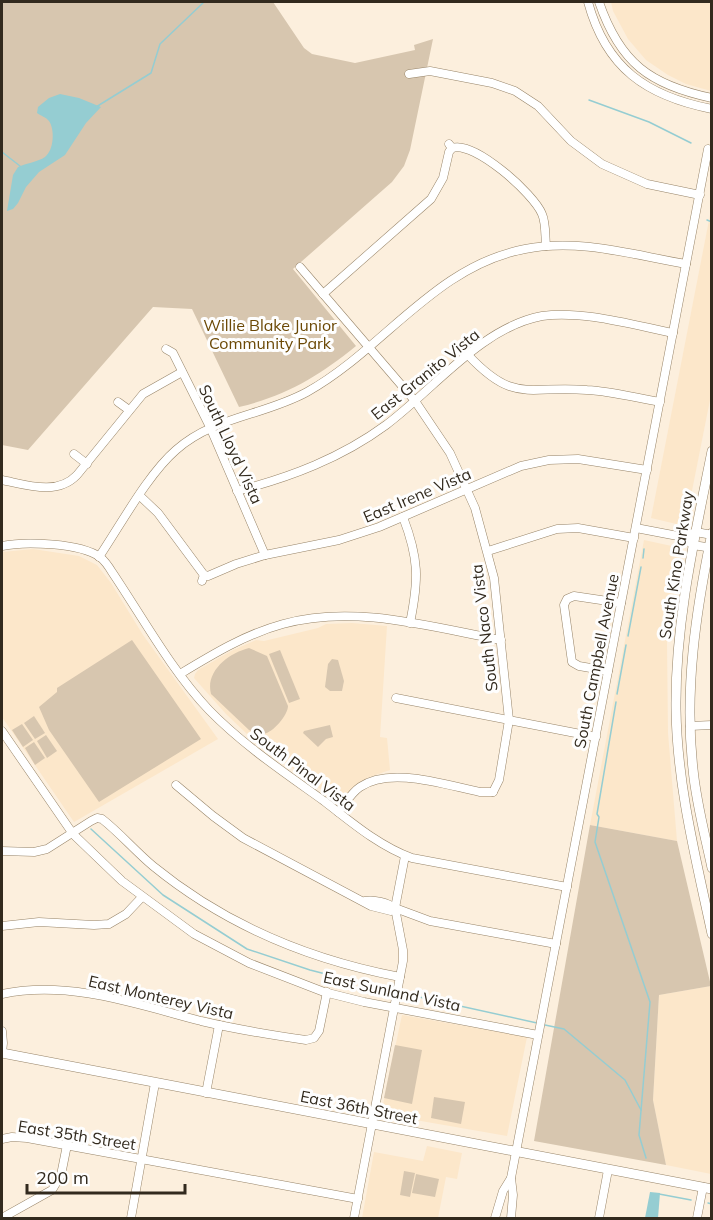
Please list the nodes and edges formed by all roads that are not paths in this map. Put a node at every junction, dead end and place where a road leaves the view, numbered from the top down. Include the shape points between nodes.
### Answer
1 (588, 2) edge
2 (599, 2) edge
3 (409, 74) dead end
4 (711, 98) edge
5 (711, 108) edge
6 (708, 149) dead end
7 (700, 195) junction
8 (546, 246) junction
9 (686, 264) junction
10 (300, 267) dead end
11 (323, 294) junction
12 (673, 333) junction
13 (369, 348) junction
14 (166, 349) dead end
15 (468, 355) junction
16 (182, 372) junction
17 (415, 401) junction
18 (118, 402) dead end
19 (660, 402) junction
20 (129, 410) junction
21 (210, 427) junction
22 (711, 451) edge
23 (74, 454) dead end
24 (87, 464) junction
25 (647, 470) junction
26 (4, 484) edge
27 (467, 489) junction
28 (237, 491) junction
29 (140, 496) junction
30 (403, 517) junction
31 (636, 528) junction
32 (696, 532) junction
33 (711, 535) edge
34 (683, 537) junction
35 (634, 538) junction
36 (693, 545) junction
37 (2, 546) edge
38 (710, 548) edge
39 (488, 551) junction
40 (265, 555) junction
41 (99, 557) junction
42 (621, 603) junction
43 (411, 623) junction
44 (501, 640) junction
45 (608, 671) junction
46 (180, 674) junction
47 (396, 698) dead end
48 (509, 720) junction
49 (711, 725) edge
50 (690, 726) junction
51 (2, 731) edge
52 (596, 737) junction
53 (679, 763) junction
54 (176, 785) dead end
55 (338, 812) junction
56 (701, 817) junction
57 (71, 831) junction
58 (2, 851) edge
59 (405, 855) junction
60 (711, 868) edge
61 (567, 887) junction
62 (142, 897) junction
63 (395, 908) junction
64 (2, 926) edge
65 (711, 934) edge
66 (556, 944) junction
67 (400, 977) junction
68 (327, 992) junction
69 (2, 994) edge
70 (393, 1008) junction
71 (219, 1025) junction
72 (2, 1030) edge
73 (538, 1035) junction
74 (2, 1053) edge
75 (155, 1083) junction
76 (206, 1093) junction
77 (371, 1124) junction
78 (3, 1138) edge
79 (67, 1145) junction
80 (516, 1152) junction
81 (141, 1159) junction
82 (608, 1170) junction
83 (511, 1178) junction
84 (707, 1188) edge
85 (358, 1199) junction
86 (2, 1218) edge
87 (131, 1218) edge
88 (354, 1218) edge
89 (495, 1218) edge
90 (511, 1218) edge
91 (599, 1218) edge
92 (697, 1218) edge

1 - 5 street via 607,47 632,76 660,94
2 - 4 street via 620,46 639,67 667,86
3 - 7 street via 430,71 515,91 538,106 571,141 602,164 647,184
6 - 7 street, South Campbell Avenue
7 - 9 street, South Campbell Avenue
8 - 9 street via 592,247
8 - 11 street via 544,219 534,201 487,158 450,146 443,178 431,199
8 - 13 street via 506,253 466,270 436,290
9 - 12 street, South Campbell Avenue
10 - 11 street, South Naco Vista
11 - 13 street, South Naco Vista
12 - 15 street, East Granito Vista via 570,315 542,316 492,337
12 - 19 street, South Campbell Avenue
13 - 17 street, South Naco Vista
13 - 21 street via 305,393
14 - 16 street, South Lloyd Vista via 173,353
15 - 17 street, East Granito Vista
15 - 19 street via 490,377 522,391 587,390
16 - 20 street via 149,389
16 - 21 street, South Lloyd Vista
17 - 27 street, South Naco Vista via 450,453
17 - 28 street, East Granito Vista via 385,426 339,455 277,481
18 - 20 street
19 - 25 street, South Campbell Avenue
20 - 24 street
21 - 28 street, South Lloyd Vista
21 - 29 street via 168,457
22 - 32 main road, South Kino Parkway
23 - 24 street
24 - 26 street via 73,480 59,486
25 - 27 street, East Irene Vista via 562,458 521,466
25 - 31 street, South Campbell Avenue
27 - 30 street, East Irene Vista
27 - 39 street, South Naco Vista
28 - 40 street, South Lloyd Vista
29 - 40 street, East Irene Vista via 158,513 203,578
29 - 41 street
30 - 40 street, East Irene Vista via 339,540
30 - 43 street via 418,574
31 - 34 street
31 - 35 street, South Campbell Avenue
32 - 33 street
32 - 34 street
32 - 36 main road, South Kino Parkway
33 - 38 main road, South Kino Parkway
34 - 36 street
35 - 39 street via 578,528 557,529
35 - 42 street, South Campbell Avenue
36 - 38 street
36 - 53 main road, South Kino Parkway via 678,647
37 - 41 street via 40,543
38 - 50 main road, South Kino Parkway via 693,649
39 - 44 street, South Naco Vista
41 - 46 street, South Pinal Vista
42 - 45 street, South Campbell Avenue
42 - 45 street via 565,596 570,659 579,666
43 - 44 street
43 - 46 street via 361,616 290,622 222,648
44 - 48 street, South Naco Vista
45 - 52 street, South Campbell Avenue
46 - 55 street, South Pinal Vista via 231,731
47 - 48 street
48 - 52 street
48 - 55 street, South Naco Vista via 494,794 392,776 360,787
49 - 50 street
50 - 56 main road, South Kino Parkway
51 - 57 street
52 - 61 street, South Campbell Avenue
53 - 56 main road via 686,764 693,807
53 - 65 main road, South Kino Parkway
54 - 63 street via 243,838 371,906 391,911
55 - 59 street, South Pinal Vista
56 - 60 main road, South Kino Parkway
57 - 58 street via 55,845 40,851
57 - 62 street, East Sunland Vista
57 - 67 street, East Sunland Vista via 102,819 153,866 230,918 297,949
59 - 61 street, South Pinal Vista
59 - 63 street
61 - 66 street, South Campbell Avenue
62 - 64 street via 126,914 109,924 39,922
62 - 68 street, East Sunland Vista via 226,952
63 - 66 street via 430,921
63 - 67 street via 403,950
66 - 73 street, South Campbell Avenue
67 - 70 street
68 - 70 street, East Sunland Vista
68 - 71 street, East Monterey Vista via 320,1031 314,1038 306,1040
69 - 71 street, East Monterey Vista via 43,989 91,994
70 - 73 street, East Sunland Vista
70 - 77 street
71 - 76 street
72 - 74 street
73 - 80 street, South Campbell Avenue
74 - 75 main road, East 36th Street
75 - 76 main road, East 36th Street
75 - 81 street
76 - 77 main road, East 36th Street
77 - 80 main road, East 36th Street
77 - 85 street
78 - 79 street, East 35th Street
79 - 81 street, East 35th Street
79 - 86 street via 56,1185
80 - 82 main road, East 36th Street
80 - 83 street, South Campbell Avenue
81 - 85 street, East 35th Street
81 - 87 street
82 - 84 main road, East 36th Street
82 - 91 street
83 - 89 street, South Campbell Avenue
83 - 90 street, South Campbell Avenue
84 - 92 street
85 - 88 street

